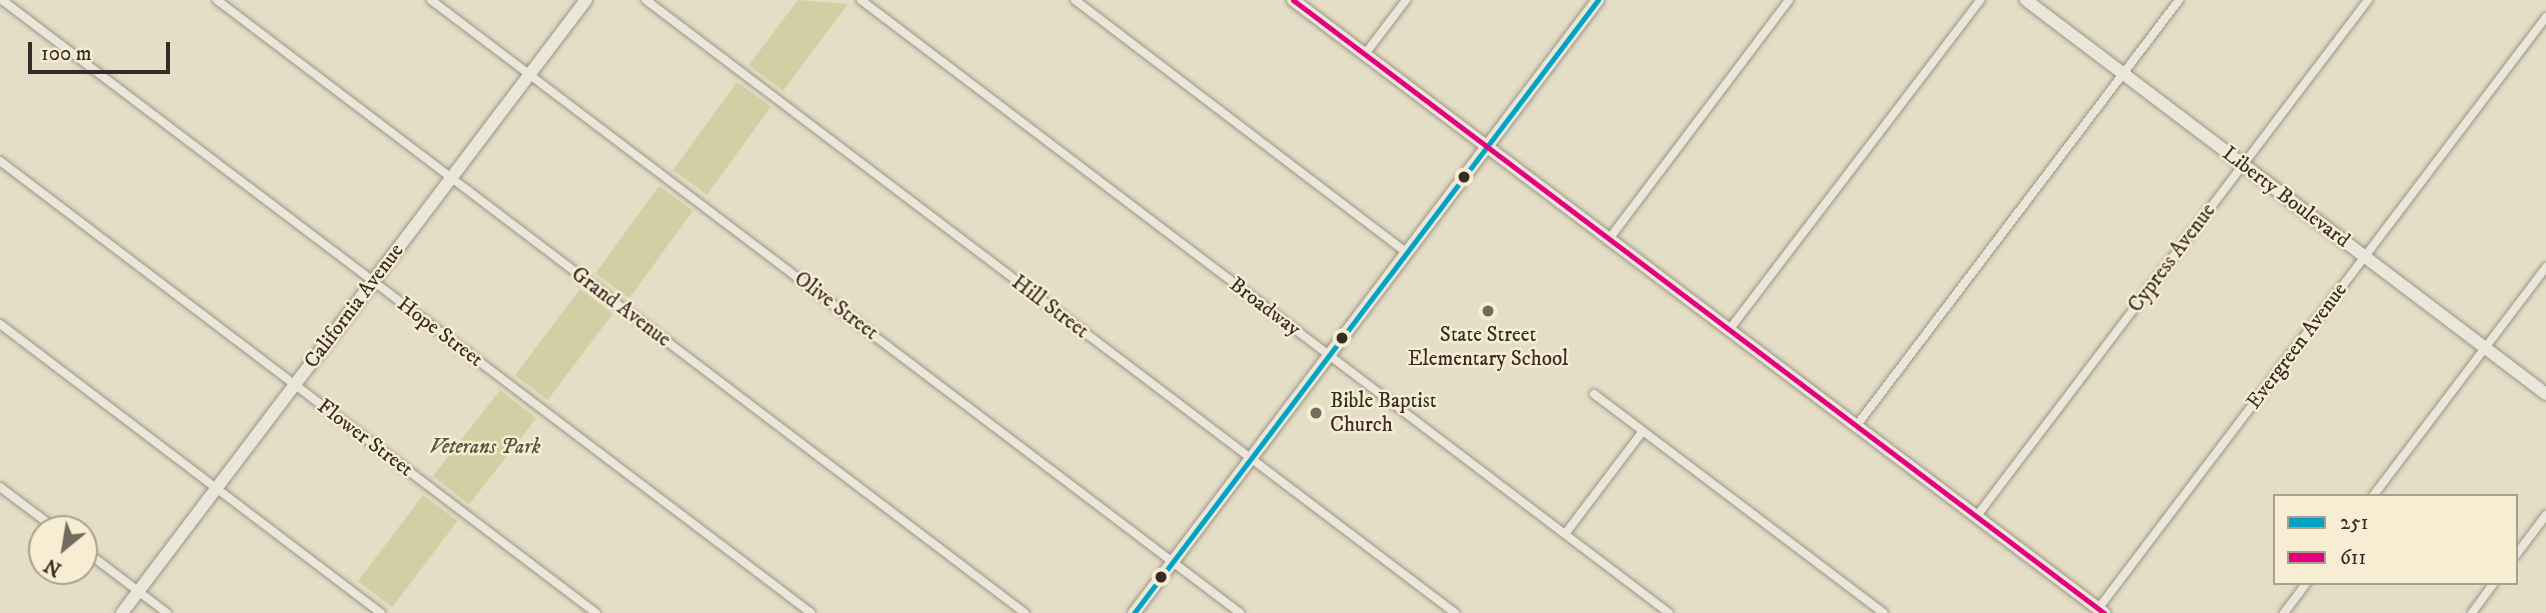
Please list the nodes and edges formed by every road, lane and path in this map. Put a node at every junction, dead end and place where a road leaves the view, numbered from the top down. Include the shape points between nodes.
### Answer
1 (2, 0) edge
2 (217, 0) edge
3 (431, 0) edge
4 (586, 0) edge
5 (646, 0) edge
6 (861, 0) edge
7 (1075, 0) edge
8 (1293, 0) edge
9 (1406, 0) edge
10 (1598, 0) edge
11 (1789, 0) edge
12 (1980, 0) edge
13 (2026, 0) edge
14 (2179, 0) edge
15 (2368, 0) edge
16 (2546, 17) edge
17 (1365, 54) junction
18 (2123, 73) junction
19 (529, 75) junction
20 (1487, 148) junction
21 (0, 161) edge
22 (2244, 165) junction
23 (451, 178) junction
24 (1609, 239) junction
25 (1407, 253) junction
26 (2364, 256) junction
27 (2546, 267) edge
28 (373, 281) junction
29 (0, 324) edge
30 (1729, 330) junction
31 (2485, 348) junction
32 (1329, 355) junction
33 (295, 384) junction
34 (1594, 394) dead end
35 (2546, 394) edge
36 (1857, 425) junction
37 (1643, 431) junction
38 (1250, 459) junction
39 (0, 487) edge
40 (216, 488) junction
41 (2375, 494) edge
42 (37, 515) edge
43 (2546, 515) edge
44 (1976, 517) junction
45 (1565, 534) junction
46 (2518, 552) edge
47 (98, 561) edge
48 (1173, 561) junction
49 (2305, 585) edge
50 (2493, 585) edge
51 (138, 591) junction
52 (2101, 611) edge
53 (122, 613) edge
54 (167, 613) edge
55 (381, 613) edge
56 (596, 613) edge
57 (811, 613) edge
58 (1025, 613) edge
59 (1134, 613) edge
60 (1240, 613) edge
61 (1455, 613) edge
62 (1669, 613) edge
63 (1884, 613) edge
64 (2284, 613) edge
65 (2472, 613) edge

1 - 28 street, Hope Street
2 - 23 street, Grand Avenue
3 - 19 street, Olive Street
4 - 19 street, California Avenue
5 - 38 street, Hill Street
6 - 32 street, Broadway
7 - 25 street
8 - 17 street
9 - 17 street
10 - 20 street
11 - 24 street
12 - 30 street
13 - 18 street, Liberty Boulevard
14 - 18 street
15 - 22 street, Cypress Avenue
16 - 26 street, Evergreen Avenue
17 - 20 street
18 - 22 street, Liberty Boulevard
18 - 36 street
19 - 23 street, California Avenue
19 - 48 street, Olive Street
20 - 24 street
20 - 25 street
21 - 33 street, Flower Street
22 - 26 street, Liberty Boulevard
22 - 44 street, Cypress Avenue
23 - 28 street, California Avenue
23 - 58 street, Grand Avenue
24 - 30 street
25 - 32 street
26 - 31 street, Liberty Boulevard
26 - 52 street, Evergreen Avenue
27 - 31 street
28 - 33 street, California Avenue
28 - 57 street, Hope Street
29 - 40 street
30 - 36 street
31 - 35 street, Liberty Boulevard
31 - 41 street
32 - 38 street
32 - 45 street, Broadway
33 - 40 street, California Avenue
33 - 56 street, Flower Street
34 - 37 street
36 - 44 street
37 - 45 street
37 - 63 street
38 - 48 street
38 - 61 street, Hill Street
39 - 42 street
40 - 51 street, California Avenue
40 - 55 street
43 - 46 street
44 - 52 street
45 - 62 street, Broadway
47 - 51 street
48 - 59 street
48 - 60 street, Olive Street
49 - 64 street
50 - 65 street
51 - 53 street, California Avenue
51 - 54 street

